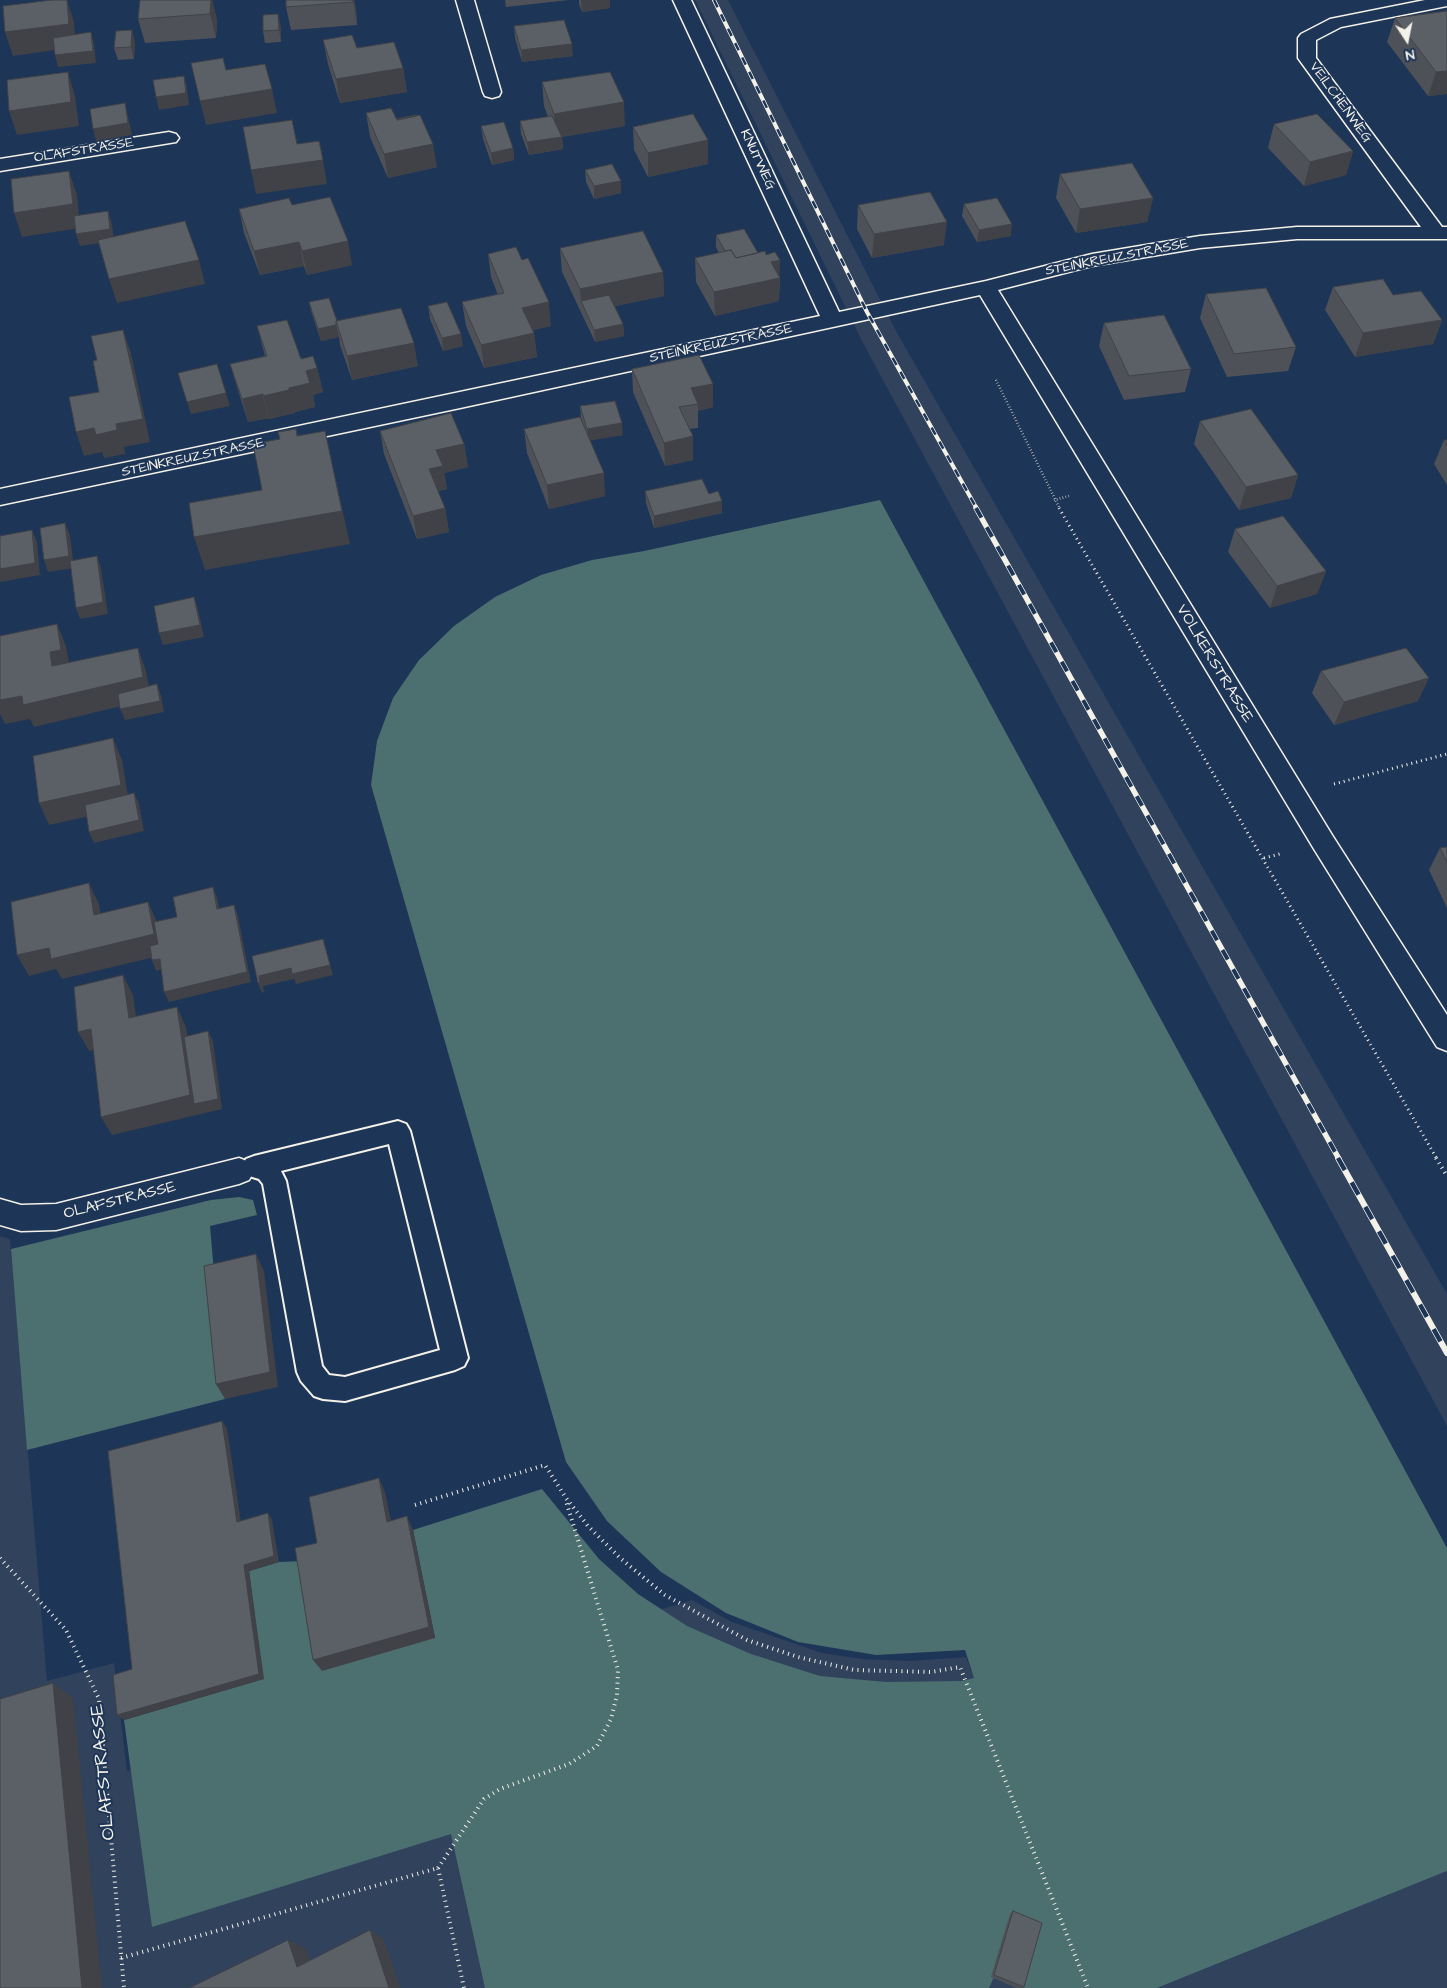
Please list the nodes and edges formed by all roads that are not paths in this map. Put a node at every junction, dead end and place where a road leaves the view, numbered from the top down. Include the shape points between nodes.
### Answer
1 (465, 0) edge
2 (682, 0) edge
3 (1447, 1) edge
4 (492, 92) dead end
5 (169, 138) dead end
6 (0, 165) edge
7 (1441, 233) edge
8 (986, 287) junction
9 (832, 320) junction
10 (0, 497) edge
11 (1447, 1039) edge
12 (246, 1169) junction
13 (0, 1212) edge

1 - 4 street
2 - 9 street, KNUTWEG
3 - 7 street, VEILCHENWEG via 1336,23 1307,38 1307,58
5 - 6 street, OLAFSTRASSE
7 - 8 street, STEINKREUZSTRASSE via 1297,234 1200,242 1092,260
8 - 9 street, STEINKREUZSTRASSE
8 - 11 street, VOLKERSTRASSE via 1293,794
9 - 10 street, STEINKREUZSTRASSE
12 - 12 lane via 267,1171 274,1181 310,1372 323,1387 345,1389 455,1358 398,1130
12 - 13 street, OLAFSTRASSE via 56,1217 21,1218

